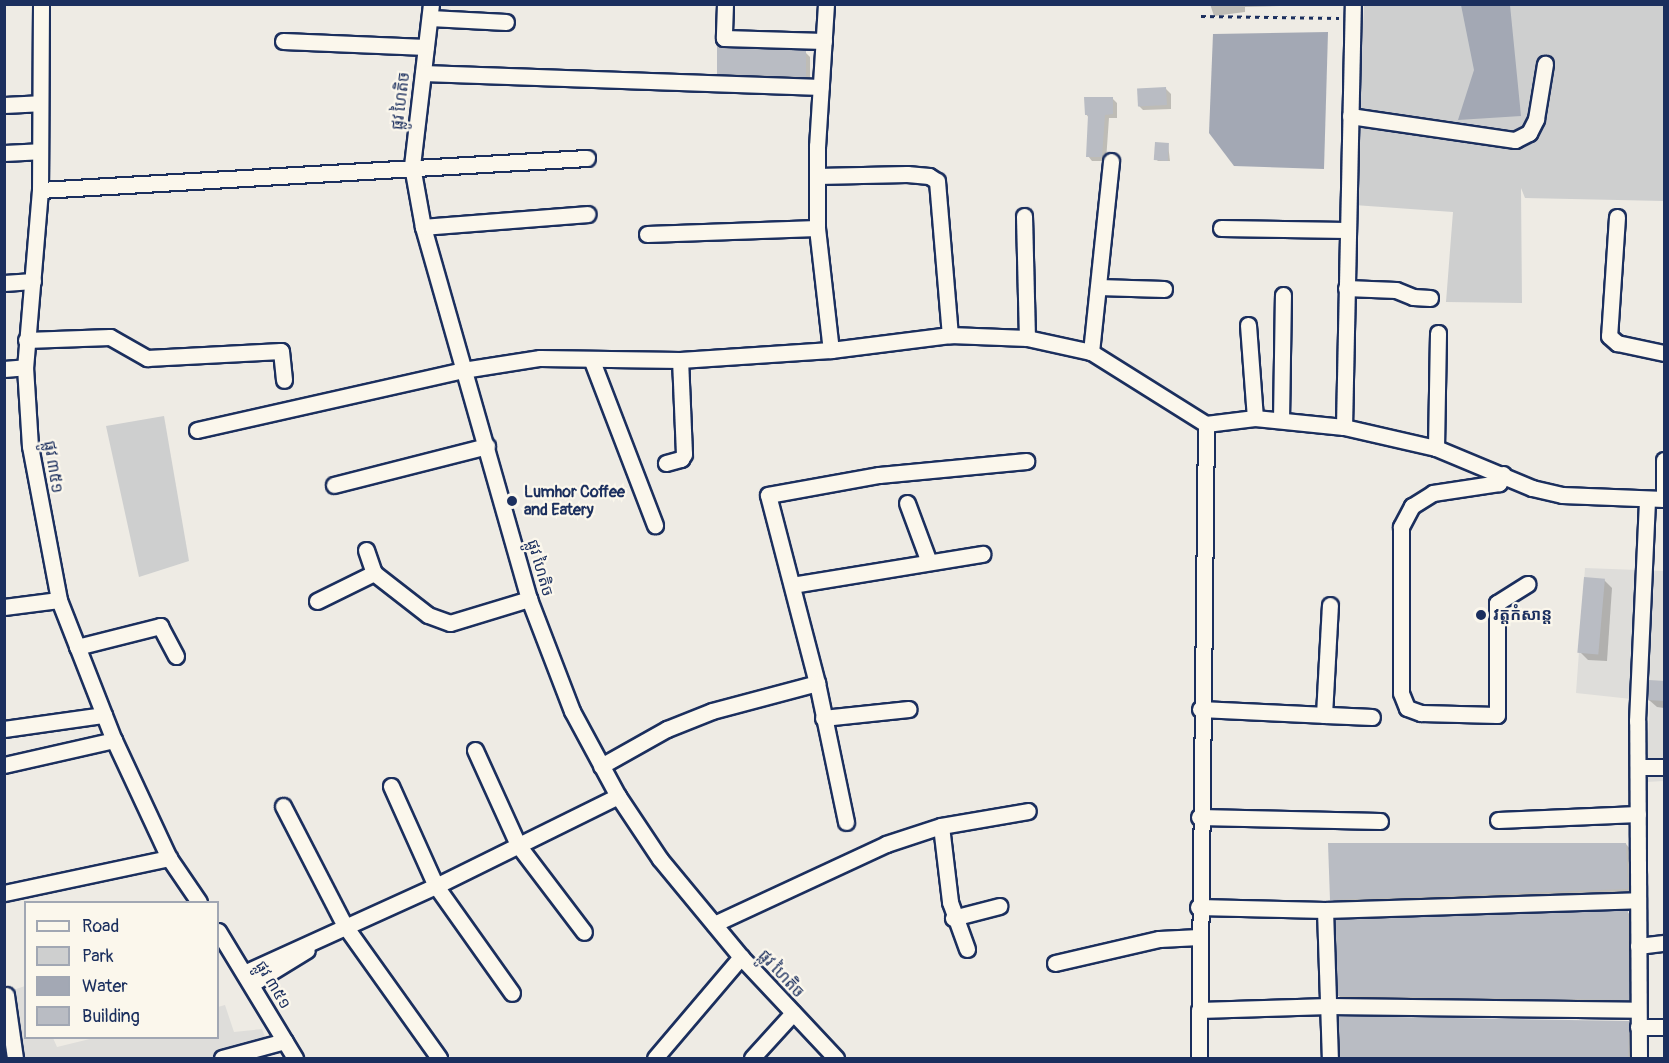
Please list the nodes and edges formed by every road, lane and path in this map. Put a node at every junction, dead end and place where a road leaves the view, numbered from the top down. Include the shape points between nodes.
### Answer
1 (40, 4) edge
2 (725, 4) edge
3 (826, 4) edge
4 (431, 11) edge
5 (1353, 12) edge
6 (1201, 16) dead end
7 (506, 22) dead end
8 (283, 40) dead end
9 (824, 41) junction
10 (426, 47) junction
11 (1545, 64) dead end
12 (423, 73) junction
13 (821, 87) junction
14 (39, 103) junction
15 (4, 105) edge
16 (1350, 116) junction
17 (39, 151) junction
18 (4, 153) edge
19 (587, 159) dead end
20 (1111, 161) dead end
21 (412, 166) junction
22 (817, 176) junction
23 (39, 190) junction
24 (587, 214) dead end
25 (1024, 216) dead end
26 (1617, 217) dead end
27 (423, 228) junction
28 (817, 228) junction
29 (1221, 228) dead end
30 (1346, 230) junction
31 (647, 234) dead end
32 (33, 280) junction
33 (4, 283) edge
34 (1098, 287) junction
35 (1346, 288) junction
36 (1164, 289) dead end
37 (1283, 295) dead end
38 (1430, 298) dead end
39 (1248, 325) dead end
40 (1438, 333) dead end
41 (950, 335) junction
42 (1026, 338) junction
43 (26, 340) junction
44 (831, 350) junction
45 (1091, 352) junction
46 (1665, 353) edge
47 (680, 360) junction
48 (592, 361) junction
49 (25, 367) junction
50 (4, 369) edge
51 (463, 370) junction
52 (284, 380) dead end
53 (1254, 418) junction
54 (1281, 420) junction
55 (1206, 424) junction
56 (1344, 427) junction
57 (197, 430) dead end
58 (487, 446) junction
59 (1436, 448) junction
60 (1665, 460) edge
61 (1026, 461) dead end
62 (666, 463) dead end
63 (1503, 474) junction
64 (334, 485) dead end
65 (1664, 499) edge
66 (1647, 501) junction
67 (907, 503) dead end
68 (655, 525) dead end
69 (366, 550) dead end
70 (982, 554) dead end
71 (930, 562) junction
72 (374, 573) junction
73 (1528, 584) dead end
74 (792, 585) junction
75 (529, 599) junction
76 (58, 600) junction
77 (317, 601) dead end
78 (1330, 605) dead end
79 (4, 607) edge
80 (77, 646) junction
81 (176, 656) dead end
82 (817, 683) junction
83 (909, 709) dead end
84 (1200, 710) junction
85 (104, 715) junction
86 (1324, 715) junction
87 (1372, 717) dead end
88 (823, 718) junction
89 (4, 729) edge
90 (114, 740) junction
91 (475, 750) dead end
92 (4, 765) edge
93 (601, 766) junction
94 (1638, 767) junction
95 (1665, 767) edge
96 (391, 786) dead end
97 (618, 796) junction
98 (283, 806) dead end
99 (1028, 811) dead end
100 (1638, 814) junction
101 (1199, 817) junction
102 (1498, 820) dead end
103 (1380, 821) dead end
104 (846, 822) dead end
105 (941, 826) junction
106 (518, 845) junction
107 (169, 858) junction
108 (436, 886) junction
109 (4, 893) edge
110 (1638, 900) junction
111 (198, 901) edge
112 (999, 906) dead end
113 (1198, 908) junction
114 (1325, 910) junction
115 (953, 918) junction
116 (714, 924) junction
117 (345, 926) junction
118 (584, 932) dead end
119 (219, 933) edge
120 (1199, 937) junction
121 (1665, 943) edge
122 (1638, 946) junction
123 (967, 949) dead end
124 (741, 957) junction
125 (1055, 963) dead end
126 (249, 978) junction
127 (512, 993) dead end
128 (6, 995) edge
129 (1329, 1006) junction
130 (1199, 1010) junction
131 (1638, 1010) junction
132 (793, 1013) junction
133 (1638, 1026) junction
134 (1665, 1027) edge
135 (285, 1041) junction
136 (15, 1059) edge
137 (222, 1059) edge
138 (295, 1059) edge
139 (439, 1059) edge
140 (656, 1059) edge
141 (752, 1059) edge
142 (836, 1059) edge
143 (1199, 1059) edge
144 (1330, 1059) edge
145 (1639, 1059) edge

1 - 14 street, ផ្លូវ ៣៥១
2 - 9 street via 724,38
3 - 9 street
4 - 7 street
4 - 10 street, ផ្លូវ ហៃតិច
5 - 6 path
5 - 16 street
8 - 10 street
9 - 13 street
10 - 12 street, ផ្លូវ ហៃតិច
11 - 16 street via 1536,119 1529,133 1515,140
12 - 13 street
12 - 21 street, ផ្លូវ ហៃតិច
13 - 22 street
14 - 15 street
14 - 17 street, ផ្លូវ ៣៥១
16 - 30 street
17 - 18 street
17 - 23 street, ផ្លូវ ៣៥១
19 - 21 street
20 - 34 street
21 - 23 street
21 - 27 street, ផ្លូវ ហៃតិច
22 - 28 street
22 - 41 street via 907,174 929,176 937,181
23 - 32 street, ផ្លូវ ៣៥១
24 - 27 street
25 - 42 street
26 - 46 street via 1609,336 1617,343
27 - 51 street, ផ្លូវ ហៃតិច
28 - 31 street
28 - 44 street
29 - 30 street
30 - 35 street
32 - 33 street
32 - 43 street, ផ្លូវ ៣៥១
34 - 36 street
34 - 45 street
35 - 38 street via 1396,290
35 - 56 street
37 - 54 street
39 - 53 street
40 - 59 street
41 - 42 street
41 - 44 street
42 - 45 street
43 - 49 street, ផ្លូវ ៣៥១
43 - 52 street via 110,337 147,358 281,351
44 - 47 street
45 - 55 street
47 - 48 street
47 - 62 street via 684,454 681,459
48 - 51 street via 540,358
48 - 68 street
49 - 50 street
49 - 76 street, ផ្លូវ ៣៥១ via 30,446
51 - 57 street
51 - 58 street, ផ្លូវ ហៃតិច
53 - 54 street
53 - 55 street
54 - 56 street
55 - 84 street
56 - 59 street
58 - 64 street
58 - 75 street, ផ្លូវ ហៃតិច
59 - 63 street
60 - 65 street
61 - 74 street via 879,475 768,495
63 - 66 street via 1532,488 1562,495
63 - 73 street via 1498,483 1433,493 1412,506 1401,527 1401,693 1407,708 1421,713 1497,715 1497,603
65 - 66 street
66 - 94 street
67 - 71 street
69 - 72 street
70 - 71 street
71 - 74 street
72 - 75 street via 428,615 450,623
72 - 77 street
74 - 82 street
75 - 93 street, ផ្លូវ ហៃតិច via 572,711
76 - 79 street
76 - 80 street, ផ្លូវ ៣៥១
78 - 86 street
80 - 81 street via 160,626
80 - 85 street, ផ្លូវ ៣៥១
82 - 88 street
82 - 93 street via 712,711 667,729
83 - 88 street
84 - 86 street
84 - 101 street
85 - 89 street
85 - 90 street, ផ្លូវ ៣៥១
86 - 87 street
88 - 104 street
90 - 92 street
90 - 107 street, ផ្លូវ ៣៥១
91 - 106 street
93 - 97 street, ផ្លូវ ហៃតិច
94 - 95 street
94 - 100 street
96 - 108 street
97 - 106 street
97 - 116 street, ផ្លូវ ហៃតិច via 660,859
98 - 117 street
99 - 105 street
100 - 102 street
100 - 110 street
101 - 103 street
101 - 113 street
105 - 115 street
105 - 116 street via 848,859
106 - 108 street
106 - 118 street
107 - 109 street
107 - 111 street, ផ្លូវ ៣៥១
108 - 117 street
108 - 127 street
110 - 114 street
110 - 122 street
112 - 115 street
113 - 114 street
113 - 120 street
114 - 129 street
115 - 123 street
116 - 124 street, ផ្លូវ ហៃតិច
117 - 126 street via 310,945 305,954
117 - 139 street
119 - 126 street, ផ្លូវ ៣៥១
120 - 125 street via 1160,939
120 - 130 street
121 - 122 street
122 - 131 street
124 - 132 street, ផ្លូវ ហៃតិច
124 - 140 street
126 - 135 street, ផ្លូវ ៣៥១
128 - 136 street
129 - 130 street
129 - 131 street
129 - 144 street
130 - 143 street
131 - 133 street
132 - 141 street
132 - 142 street, ផ្លូវ ហៃតិច
133 - 134 street
133 - 145 street
135 - 137 street
135 - 138 street, ផ្លូវ ៣៥១

